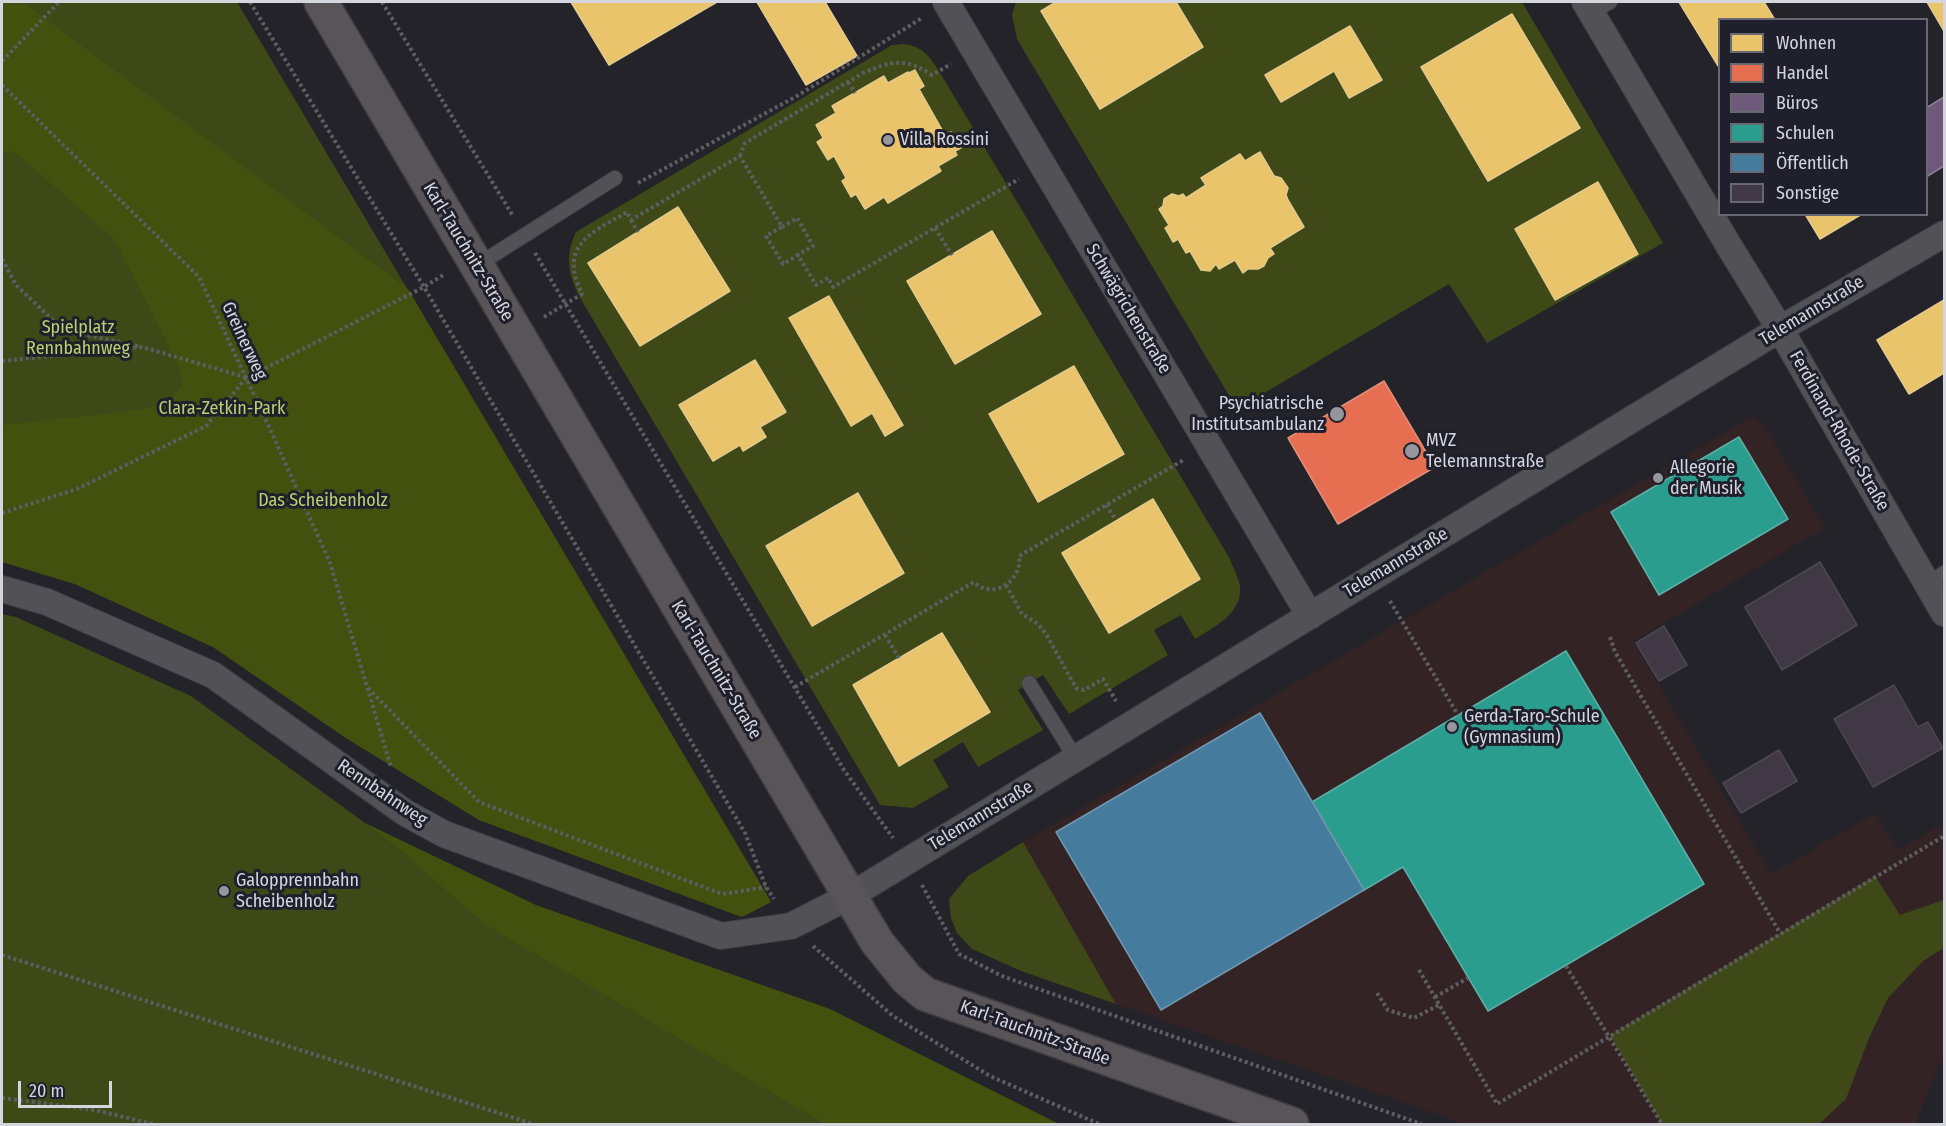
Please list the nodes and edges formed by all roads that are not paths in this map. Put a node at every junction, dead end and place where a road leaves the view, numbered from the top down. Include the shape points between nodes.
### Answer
1 (321, 2) edge
2 (946, 2) edge
3 (1595, 5) edge
4 (615, 178) dead end
5 (1944, 234) edge
6 (474, 262) junction
7 (1780, 329) junction
8 (1936, 579) edge
9 (2, 589) edge
10 (1944, 613) edge
11 (1310, 616) junction
12 (1029, 683) dead end
13 (1076, 759) junction
14 (850, 896) junction
15 (1292, 1125) edge

1 - 6 main road, Karl-Tauchnitz-Straße
2 - 11 street, Schwägrichenstraße
3 - 7 street, Ferdinand-Rhode-Straße
4 - 6 lane
5 - 7 street, Telemannstraße
6 - 14 main road, Karl-Tauchnitz-Straße
7 - 8 street, Ferdinand-Rhode-Straße
7 - 11 street, Telemannstraße
8 - 10 street, Ferdinand-Rhode-Straße
9 - 14 street, Rennbahnweg via 47,602 213,675 404,812 444,834 722,936 791,926
11 - 13 street, Telemannstraße
12 - 13 lane
13 - 14 street, Telemannstraße
14 - 15 main road, Karl-Tauchnitz-Straße via 877,942 907,979 925,994

